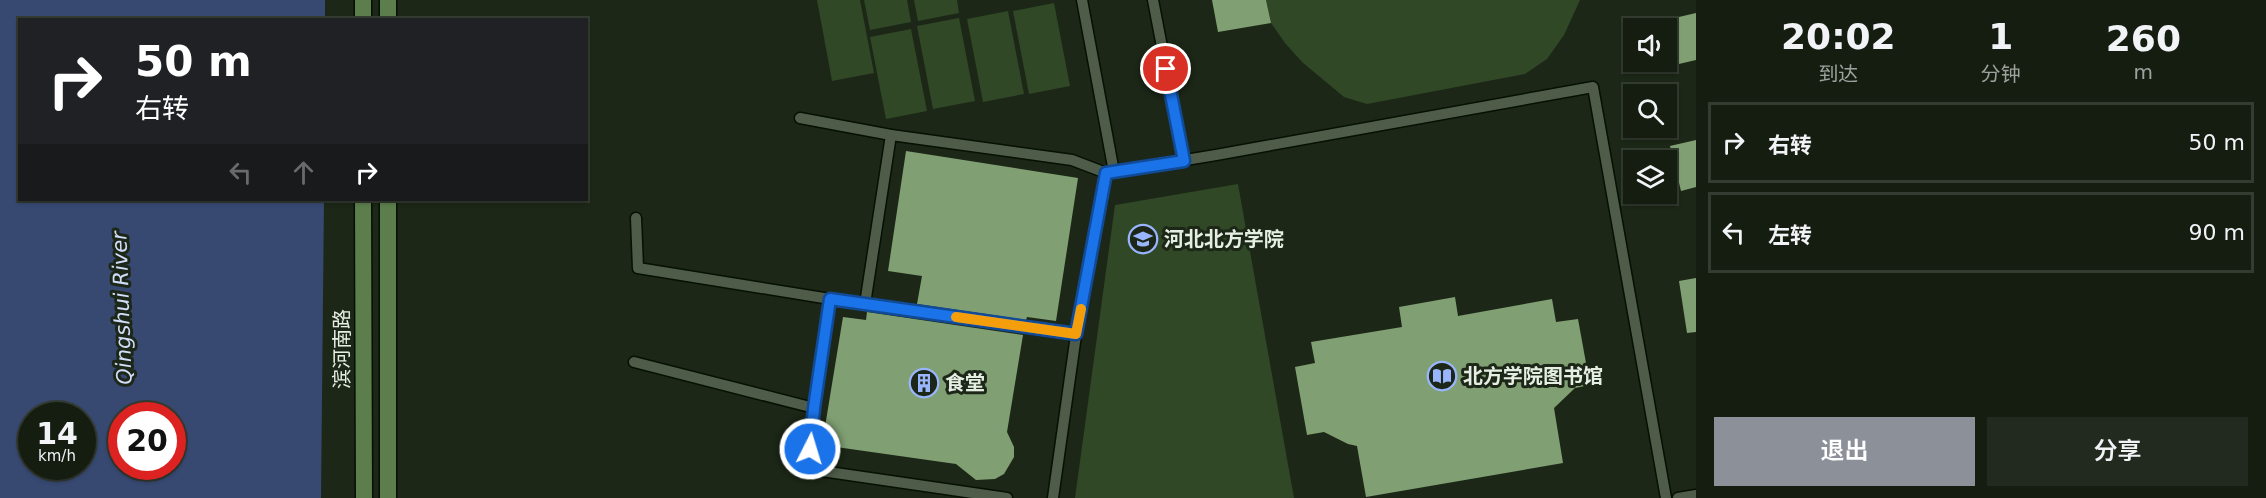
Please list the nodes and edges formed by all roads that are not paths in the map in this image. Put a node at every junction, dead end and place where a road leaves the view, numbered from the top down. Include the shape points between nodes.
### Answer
1 (363, 0) edge
2 (388, 0) edge
3 (1082, 0) edge
4 (1153, 0) edge
5 (363, 18) edge
6 (388, 18) edge
7 (800, 118) dead end
8 (891, 135) junction
9 (1184, 161) junction
10 (1110, 172) junction
11 (363, 201) edge
12 (388, 201) edge
13 (636, 218) dead end
14 (830, 299) junction
15 (865, 304) junction
16 (1076, 334) junction
17 (634, 362) dead end
18 (814, 408) junction
19 (1696, 495) edge
20 (364, 498) edge
21 (388, 498) edge
22 (1007, 498) edge
23 (1053, 498) edge
24 (1666, 498) edge
25 (1678, 498) edge

1 - 5 main road
2 - 6 main road
3 - 10 lane
4 - 9 lane
7 - 8 lane
8 - 10 lane via 1072,160
8 - 15 lane
9 - 10 lane
9 - 24 lane via 1593,87
10 - 16 lane
11 - 20 main road, 滨河南路
12 - 21 main road
13 - 14 lane via 638,268
14 - 15 lane
14 - 18 lane
15 - 16 lane
16 - 23 lane
17 - 18 lane
18 - 22 lane via 808,469
19 - 25 lane

